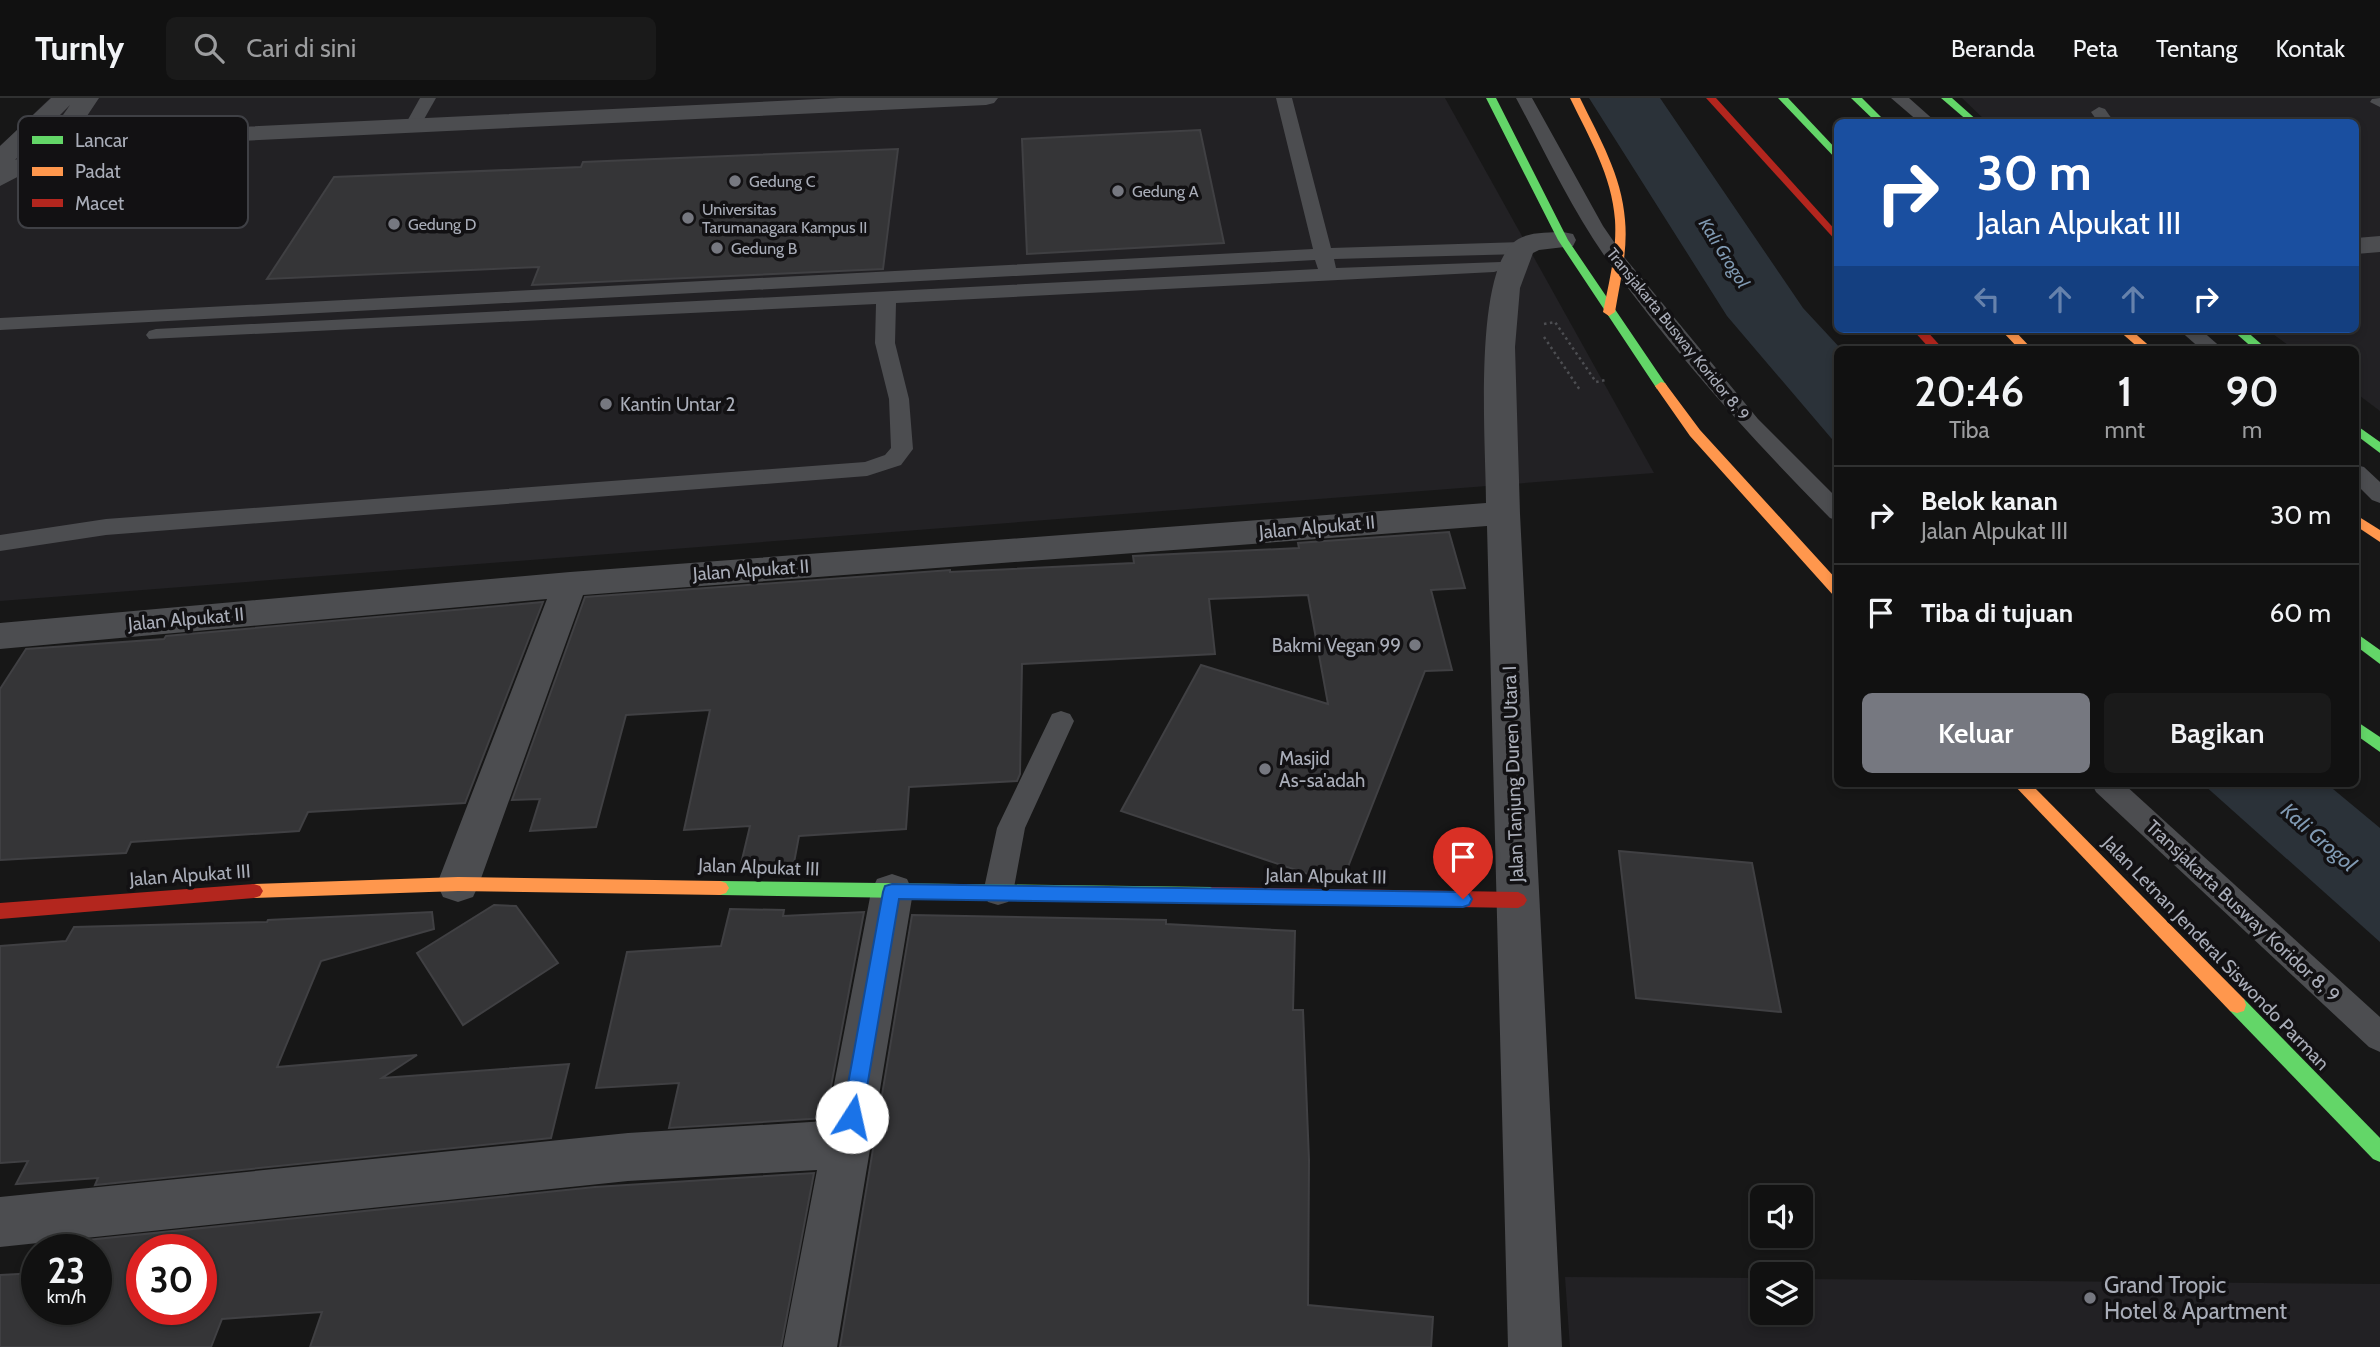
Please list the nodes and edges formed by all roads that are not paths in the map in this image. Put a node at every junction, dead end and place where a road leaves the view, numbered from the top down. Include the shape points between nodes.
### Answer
1 (64, 98) edge
2 (87, 98) edge
3 (692, 98) edge
4 (986, 98) edge
5 (1283, 98) edge
6 (1491, 98) edge
7 (1524, 98) edge
8 (1575, 98) edge
9 (1711, 98) edge
10 (1783, 98) edge
11 (1856, 98) edge
12 (1899, 98) edge
13 (1946, 98) edge
14 (930, 99) edge
15 (421, 111) edge
16 (45, 116) edge
17 (75, 116) edge
18 (248, 119) edge
19 (1878, 119) edge
20 (1924, 119) edge
21 (1970, 119) edge
22 (248, 128) edge
23 (18, 143) edge
24 (1834, 154) edge
25 (0, 160) edge
26 (18, 167) edge
27 (0, 177) edge
28 (1834, 236) edge
29 (1563, 240) junction
30 (2380, 244) edge
31 (2359, 246) edge
32 (1323, 255) junction
33 (1518, 256) junction
34 (1618, 262) junction
35 (1328, 274) junction
36 (886, 299) junction
37 (1609, 312) junction
38 (158, 317) junction
39 (0, 324) edge
40 (1923, 333) edge
41 (2010, 333) edge
42 (2128, 333) edge
43 (2193, 333) edge
44 (2243, 333) edge
45 (144, 336) junction
46 (0, 342) edge
47 (1934, 346) edge
48 (2023, 346) edge
49 (2143, 346) edge
50 (2209, 346) edge
51 (2257, 346) edge
52 (2359, 432) edge
53 (2380, 449) edge
54 (2359, 475) edge
55 (2380, 495) edge
56 (1834, 509) edge
57 (1503, 514) junction
58 (2359, 522) edge
59 (2380, 537) edge
60 (0, 543) edge
61 (570, 584) junction
62 (1834, 587) edge
63 (0, 636) edge
64 (2359, 640) edge
65 (2380, 658) edge
66 (1061, 721) dead end
67 (2359, 729) edge
68 (2380, 746) edge
69 (2024, 787) edge
70 (2109, 787) edge
71 (458, 884) junction
72 (892, 892) junction
73 (998, 893) junction
74 (1518, 900) junction
75 (0, 911) edge
76 (2380, 1037) edge
77 (848, 1144) junction
78 (2380, 1152) edge
79 (0, 1222) edge
80 (810, 1347) edge
81 (1535, 1347) edge

1 - 16 street
2 - 17 street
3 - 15 street
4 - 14 street
5 - 32 lane
6 - 29 main road
7 - 34 lane, Transjakarta Busway Koridor 8, 9
8 - 34 main road via 1615,191 1620,219
9 - 28 main road
10 - 24 main road
11 - 19 main road
12 - 20 lane
13 - 21 main road
14 - 15 street
15 - 18 street
15 - 22 street
23 - 25 street
26 - 27 street
29 - 33 street via 1533,242
29 - 37 main road
30 - 31 street
32 - 33 lane
32 - 35 lane
32 - 38 lane
33 - 35 lane
33 - 57 street, Jalan Tanjung Duren Utara I via 1506,288 1500,347
34 - 37 main road
34 - 56 lane, Transjakarta Busway Koridor 8, 9 via 1750,424
35 - 36 lane
36 - 45 lane
36 - 60 lane via 885,343 900,399 902,449 893,460 867,469 106,527
37 - 62 main road via 1695,433
38 - 39 lane
38 - 45 lane
40 - 47 main road
41 - 48 main road
42 - 49 main road
43 - 50 lane
44 - 51 main road
45 - 46 lane
52 - 53 main road
54 - 55 lane
57 - 61 street, Jalan Alpukat II
57 - 74 street, Jalan Tanjung Duren Utara I
58 - 59 main road
61 - 63 street, Jalan Alpukat II
61 - 71 street
64 - 65 main road
66 - 73 lane via 1011,828
67 - 68 main road
69 - 78 main road, Jalan Letnan Jenderal Siswondo Parman
70 - 76 lane, Transjakarta Busway Koridor 8, 9
71 - 72 main road, Jalan Alpukat III
71 - 75 main road, Jalan Alpukat III via 296,888
72 - 73 main road, Jalan Alpukat III
72 - 77 street
73 - 74 main road, Jalan Alpukat III
74 - 81 street, Jalan Tanjung Duren Utara I
77 - 79 street via 628,1157
77 - 80 street

